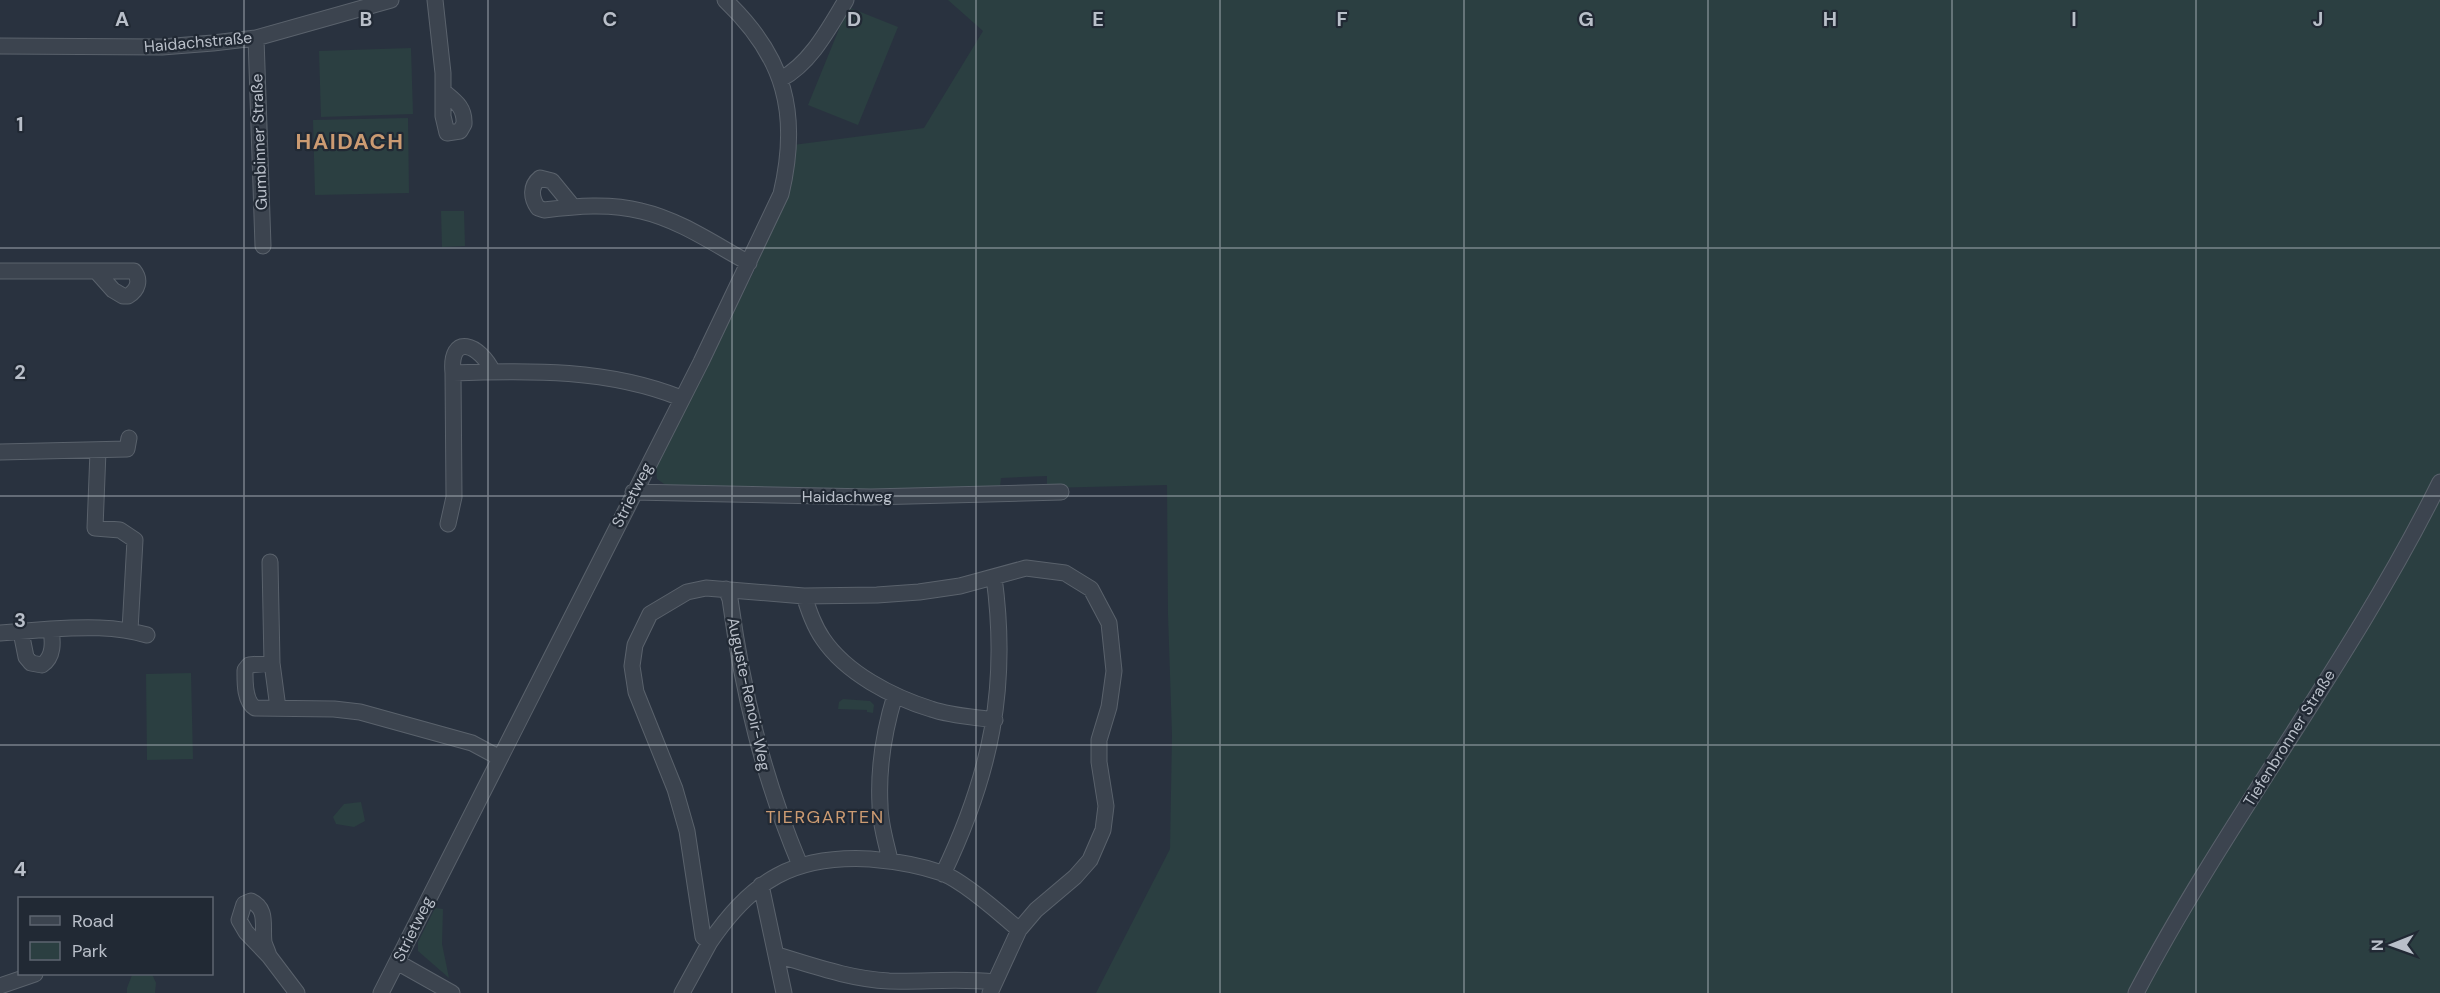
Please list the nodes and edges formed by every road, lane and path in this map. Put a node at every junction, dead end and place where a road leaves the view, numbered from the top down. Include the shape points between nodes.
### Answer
1 (391, 0) edge
2 (435, 0) edge
3 (725, 0) edge
4 (846, 0) edge
5 (256, 38) junction
6 (0, 46) edge
7 (781, 78) junction
8 (443, 91) dead end
9 (570, 207) dead end
10 (263, 246) dead end
11 (749, 263) junction
12 (0, 271) edge
13 (96, 271) dead end
14 (493, 372) junction
15 (453, 373) junction
16 (681, 398) junction
17 (129, 438) dead end
18 (98, 451) junction
19 (0, 452) edge
20 (2440, 482) edge
21 (633, 492) junction
22 (1061, 492) dead end
23 (448, 524) dead end
24 (270, 562) dead end
25 (994, 577) junction
26 (726, 589) junction
27 (804, 596) junction
28 (51, 629) junction
29 (130, 630) junction
30 (21, 632) junction
31 (0, 633) edge
32 (147, 635) dead end
33 (272, 663) junction
34 (895, 695) junction
35 (278, 708) junction
36 (995, 720) junction
37 (500, 758) junction
38 (890, 860) junction
39 (800, 865) junction
40 (943, 874) junction
41 (761, 885) junction
42 (1019, 930) junction
43 (710, 942) junction
44 (777, 955) junction
45 (269, 956) dead end
46 (397, 962) junction
47 (29, 975) edge
48 (0, 986) edge
49 (992, 987) edge
50 (297, 993) edge
51 (381, 993) edge
52 (452, 993) edge
53 (682, 993) edge
54 (784, 993) edge
55 (2136, 993) edge

1 - 5 street, Haidachstraße
2 - 8 street
3 - 7 street via 762,40
4 - 7 street via 803,62
5 - 6 street, Haidachstraße via 162,47
5 - 10 street, Gumbinner Straße
7 - 11 street, Strietweg via 787,107 788,163 781,194
9 - 11 street via 642,211 682,225
11 - 16 street, Strietweg
12 - 13 street
14 - 15 street
14 - 15 street via 475,348 467,346 452,358
14 - 16 street via 599,375
15 - 23 street via 454,497
16 - 21 street, Strietweg
17 - 18 street via 128,449
18 - 19 street
18 - 29 street via 95,528 120,530 135,540
20 - 55 street, Tiefenbronner Straße via 2379,595 2181,912
21 - 22 street, Haidachweg via 872,497
21 - 37 street, Strietweg
24 - 33 street
25 - 27 street via 919,592
25 - 36 street via 1000,663
25 - 42 street via 1042,568 1079,580 1101,604 1113,648 1109,707 1099,740 1106,806 1100,841 1075,877 1036,909
26 - 27 street
26 - 39 street, Auguste-Renoir-Weg via 765,774
26 - 43 street via 687,592 653,611 643,624 632,666 636,692 675,789 689,843 703,937
27 - 34 street via 823,640 850,667
28 - 29 street
28 - 30 street
28 - 30 street via 51,654 42,665 31,663 26,657
29 - 32 street
30 - 31 street
33 - 35 street
33 - 35 street via 246,667 247,696 255,708
34 - 36 street via 932,710
34 - 38 street via 887,722 879,806
35 - 37 street via 360,712 472,743
36 - 40 street via 975,800
37 - 46 street, Strietweg
38 - 39 street via 841,858
38 - 40 street
39 - 41 street
40 - 42 street
41 - 43 street via 733,910
41 - 44 street
42 - 49 street
43 - 53 street
44 - 49 street via 832,972 873,979 975,980
44 - 54 street
45 - 50 street
46 - 51 street, Strietweg
46 - 52 street
47 - 48 street

